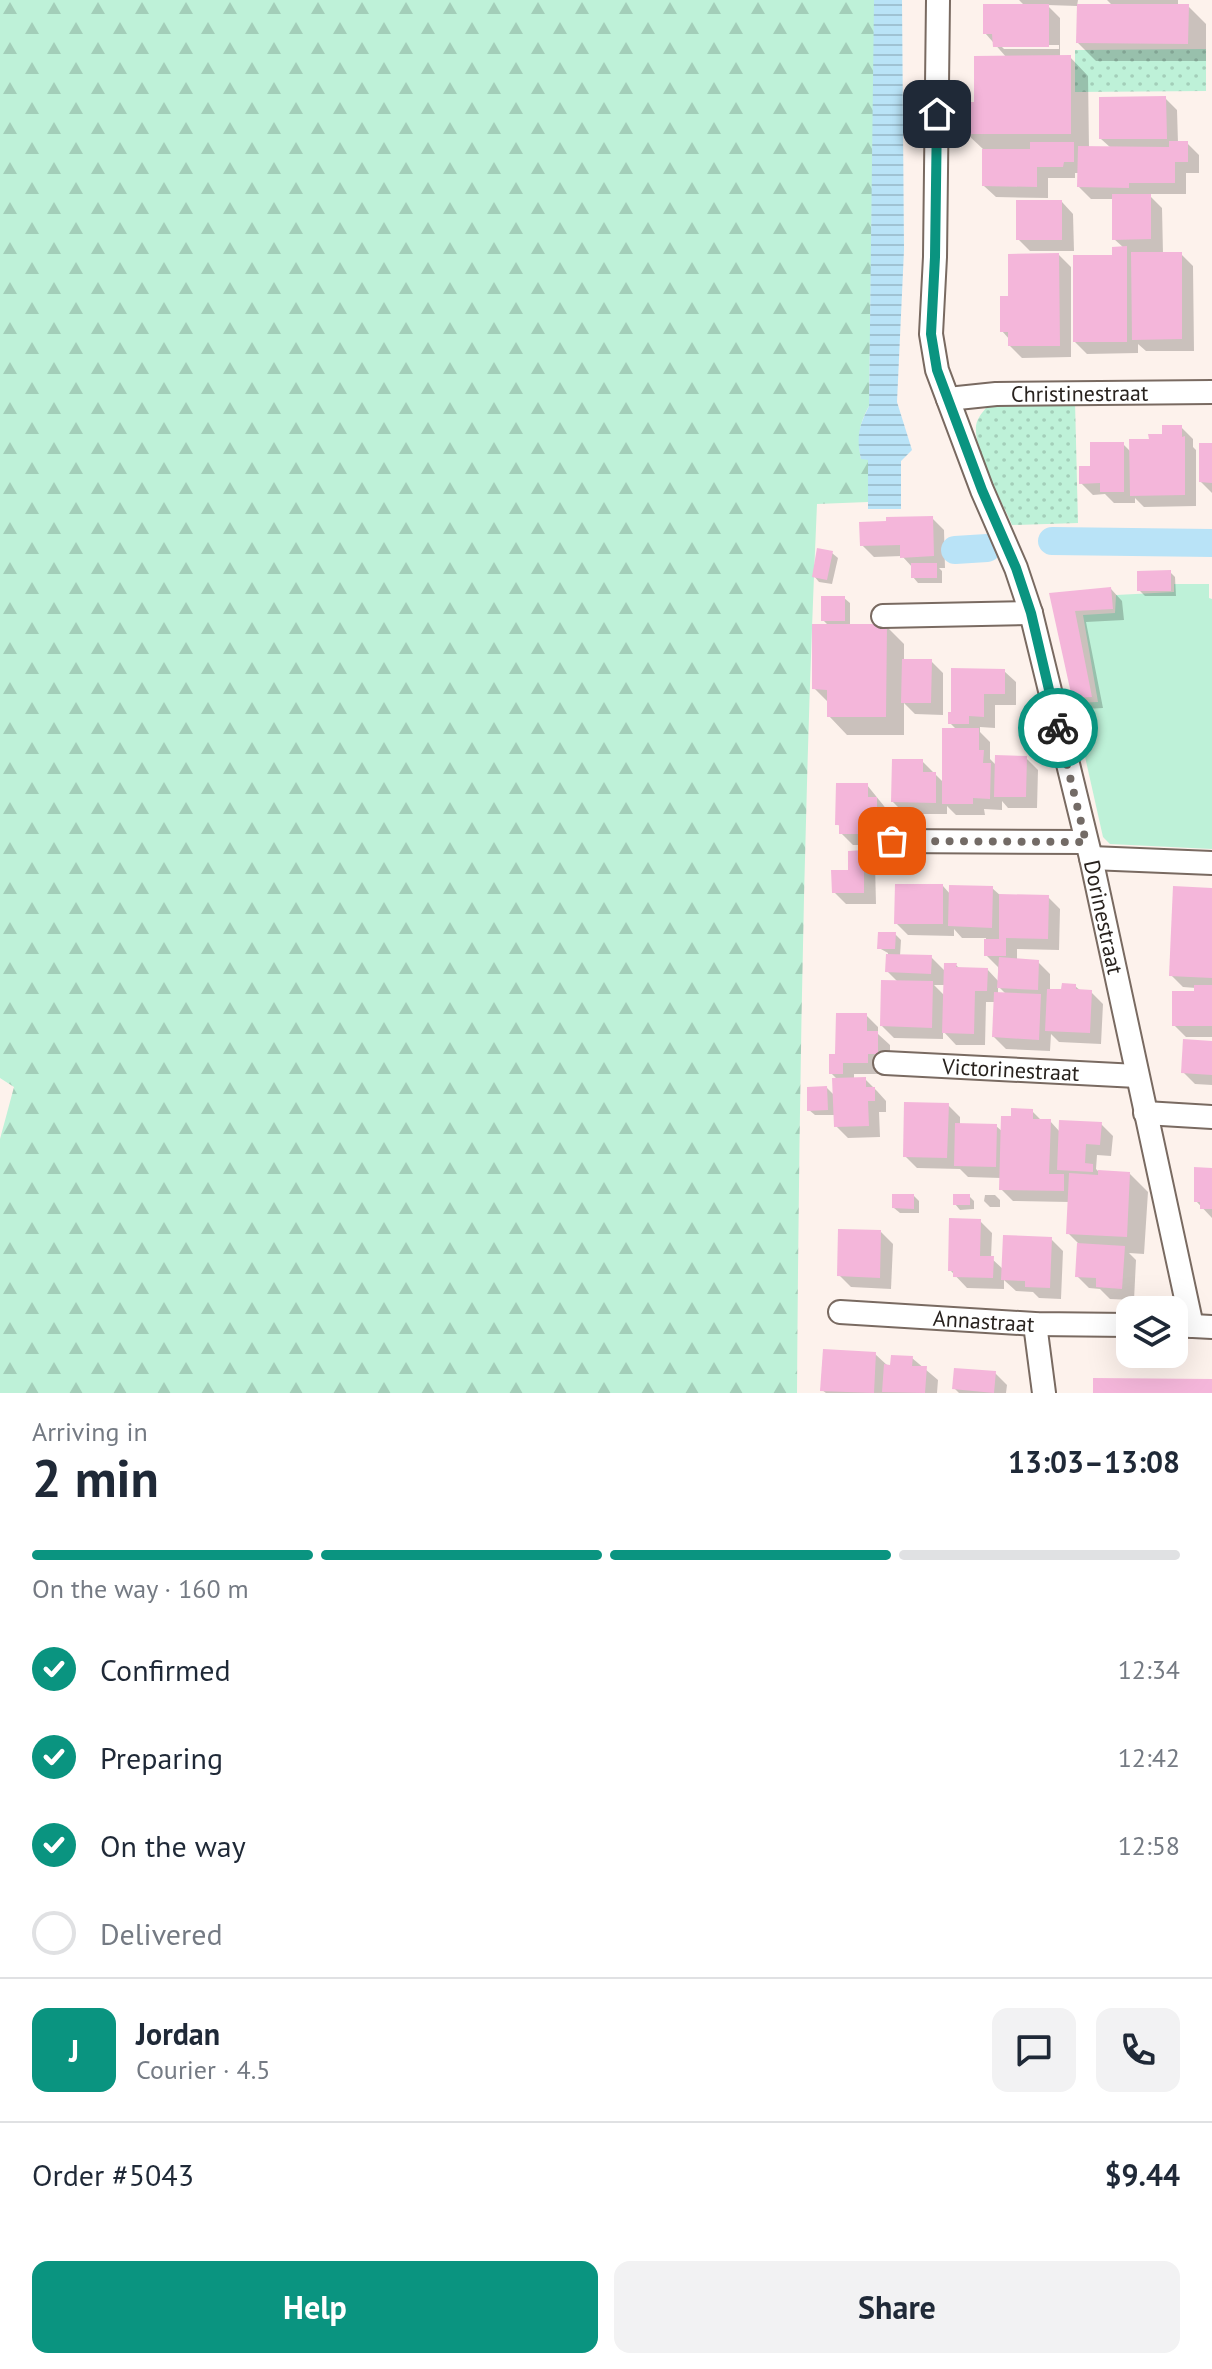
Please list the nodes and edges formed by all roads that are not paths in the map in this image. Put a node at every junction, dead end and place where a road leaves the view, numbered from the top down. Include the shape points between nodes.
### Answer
1 (938, 0) edge
2 (1212, 392) edge
3 (948, 399) junction
4 (1031, 613) junction
5 (883, 616) dead end
6 (892, 841) dead end
7 (1089, 850) junction
8 (1212, 863) edge
9 (885, 1063) dead end
10 (1137, 1076) junction
11 (1145, 1113) junction
12 (1212, 1117) edge
13 (840, 1312) dead end
14 (1035, 1324) junction
15 (1116, 1325) edge
16 (1193, 1326) edge
17 (1044, 1393) edge

1 - 3 street, Dorinestraat via 931,334
2 - 3 street, Christinestraat
3 - 4 street, Dorinestraat
4 - 5 street
4 - 7 street, Dorinestraat
6 - 7 street
7 - 8 street
7 - 10 street, Dorinestraat
9 - 10 street, Victorinestraat
10 - 11 street, Dorinestraat
11 - 12 street
11 - 16 street, Dorinestraat
13 - 14 street, Annastraat
14 - 15 street, Annastraat
14 - 17 street

